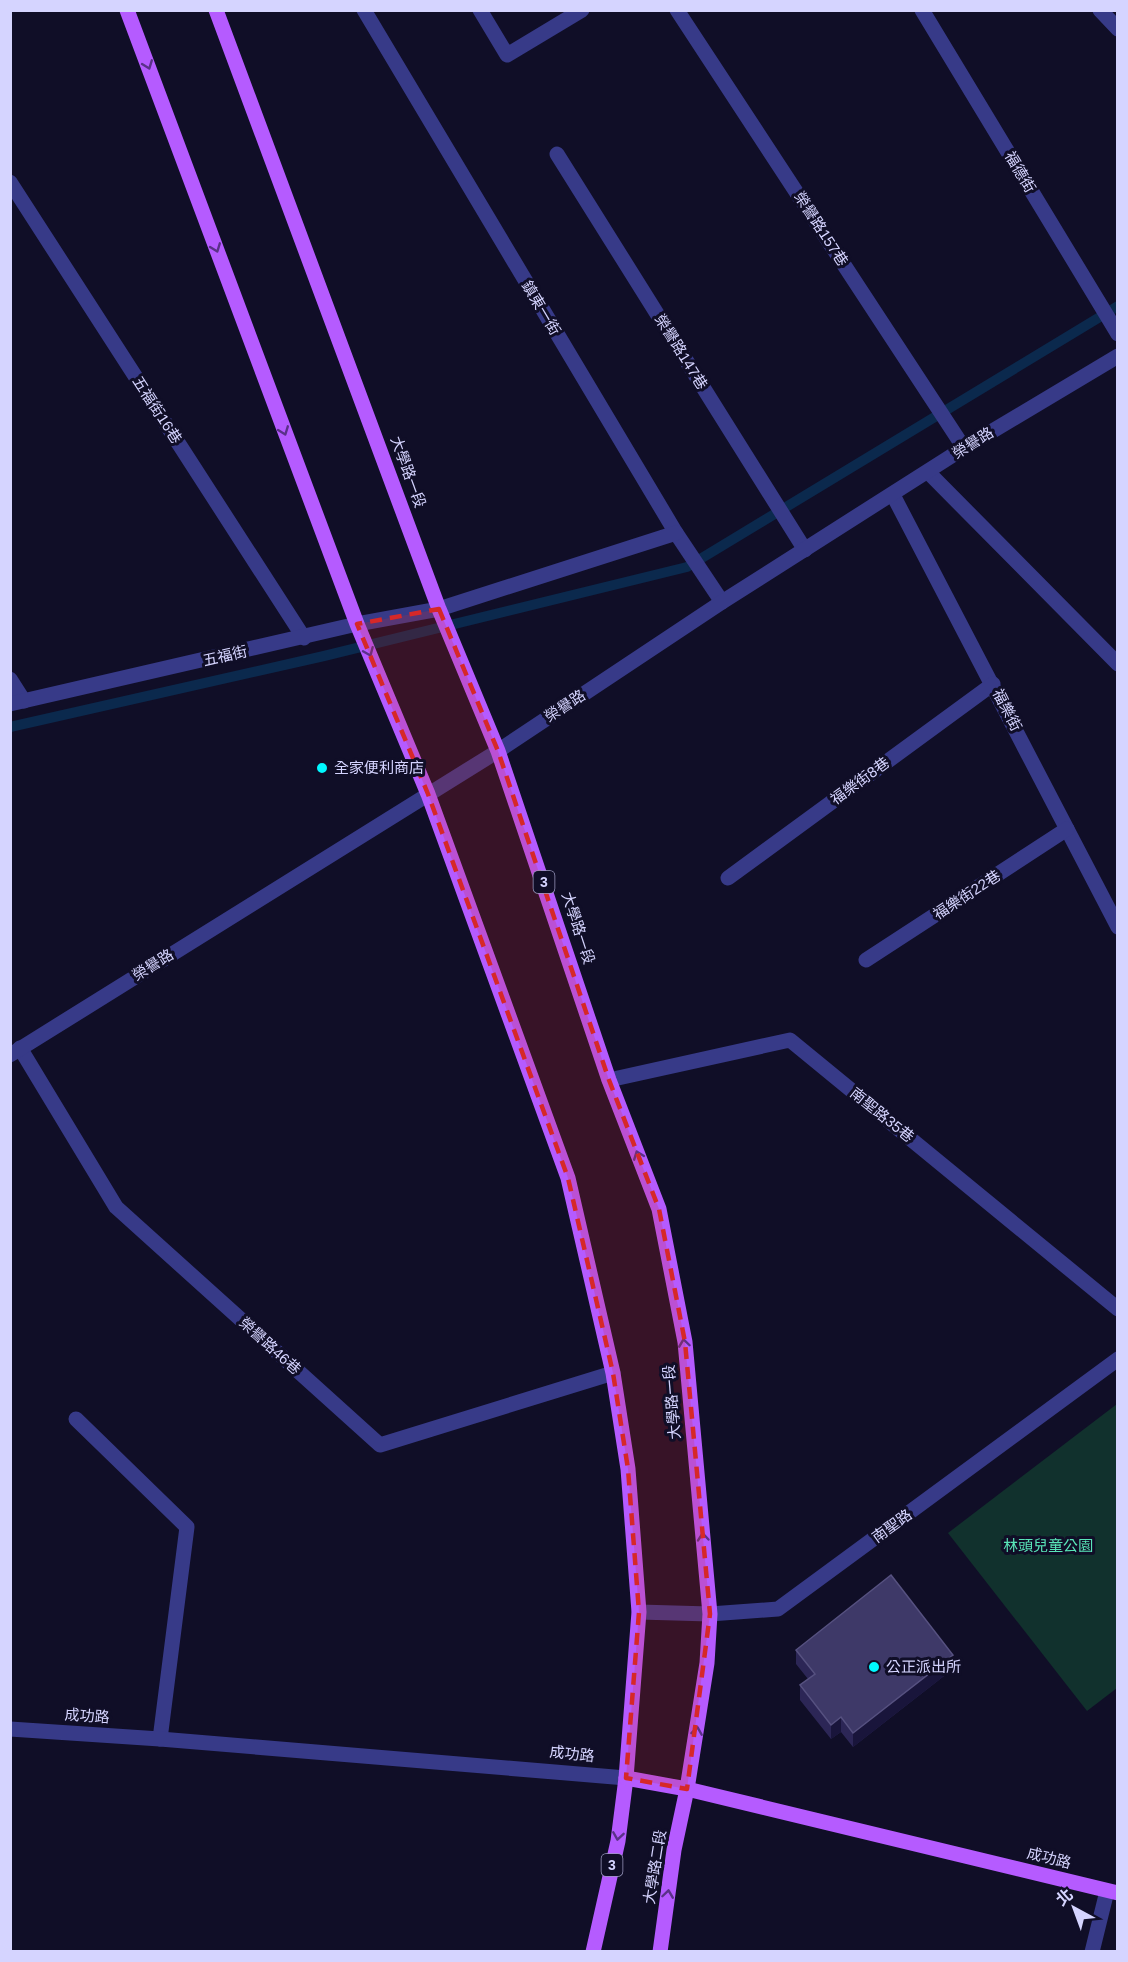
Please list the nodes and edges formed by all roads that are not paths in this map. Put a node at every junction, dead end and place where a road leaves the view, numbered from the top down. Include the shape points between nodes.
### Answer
1 (127, 10) edge
2 (216, 10) edge
3 (364, 10) edge
4 (480, 10) edge
5 (582, 10) edge
6 (677, 10) edge
7 (922, 10) edge
8 (1100, 10) edge
9 (1118, 29) edge
10 (557, 154) dead end
11 (10, 182) edge
12 (1118, 334) edge
13 (1118, 356) edge
14 (964, 448) junction
15 (928, 472) junction
16 (893, 495) junction
17 (676, 533) junction
18 (805, 550) junction
19 (722, 602) junction
20 (439, 609) junction
21 (357, 624) junction
22 (303, 638) junction
23 (1118, 664) edge
24 (10, 679) edge
25 (993, 684) junction
26 (17, 703) edge
27 (498, 751) junction
28 (428, 794) junction
29 (1067, 829) junction
30 (728, 878) dead end
31 (1118, 927) edge
32 (866, 960) dead end
33 (15, 1052) edge
34 (609, 1080) junction
35 (1118, 1309) edge
36 (1118, 1359) edge
37 (613, 1373) junction
38 (76, 1419) dead end
39 (639, 1612) junction
40 (710, 1614) junction
41 (10, 1729) edge
42 (160, 1739) junction
43 (626, 1778) junction
44 (687, 1789) junction
45 (1112, 1892) edge
46 (593, 1952) edge
47 (660, 1952) edge
48 (1092, 1952) edge

1 -> 21 main road, 3
2 - 20 main road, 大學路一段 / 3
3 - 17 street, 鎮東一街
4 - 5 street via 507,55
6 - 14 street, 榮譽路157巷
7 - 12 street, 福德街
8 - 9 street
10 - 18 street, 榮譽路147巷
11 - 22 street, 五福街16巷
13 - 14 street, 榮譽路
14 - 15 street, 榮譽路
15 - 16 street, 榮譽路
15 - 23 street
16 - 18 street, 榮譽路
16 - 25 street, 福樂街
17 - 19 street, 鎮東一街
17 - 20 street, 五福街
18 - 19 street, 榮譽路
19 - 27 street, 榮譽路
20 - 21 street, 五福街
20 - 27 main road, 大學路一段 / 3
21 - 22 street, 五福街
21 -> 28 main road, 3
22 - 26 street, 五福街
24 - 26 street
25 - 29 street, 福樂街
25 - 30 street, 福樂街8巷
27 - 28 street, 榮譽路
27 - 34 main road, 大學路一段 / 3
28 - 33 street, 榮譽路
28 - 37 main road, 3 via 568,1178
29 - 31 street, 福樂街
29 - 32 street, 福樂街22巷
33 - 37 street, 榮譽路46巷 via 116,1207 380,1445
34 - 35 street, 南聖路35巷 via 790,1040
40 -> 34 main road, 大學路一段 / 3 via 685,1342 659,1209
36 - 40 street, 南聖路 via 778,1610
37 - 39 main road, 3 via 628,1468
38 - 42 street via 187,1527
39 - 40 street, 南聖路
39 - 43 main road, 3
44 -> 40 main road, 大學路一段 / 3 via 707,1663
41 - 42 street, 成功路
42 - 43 street, 成功路
43 - 44 main road, 成功路
43 -> 46 main road, 3 via 618,1841
44 - 45 main road, 成功路
47 -> 44 main road, 大學路二段 / 3
45 - 48 street

